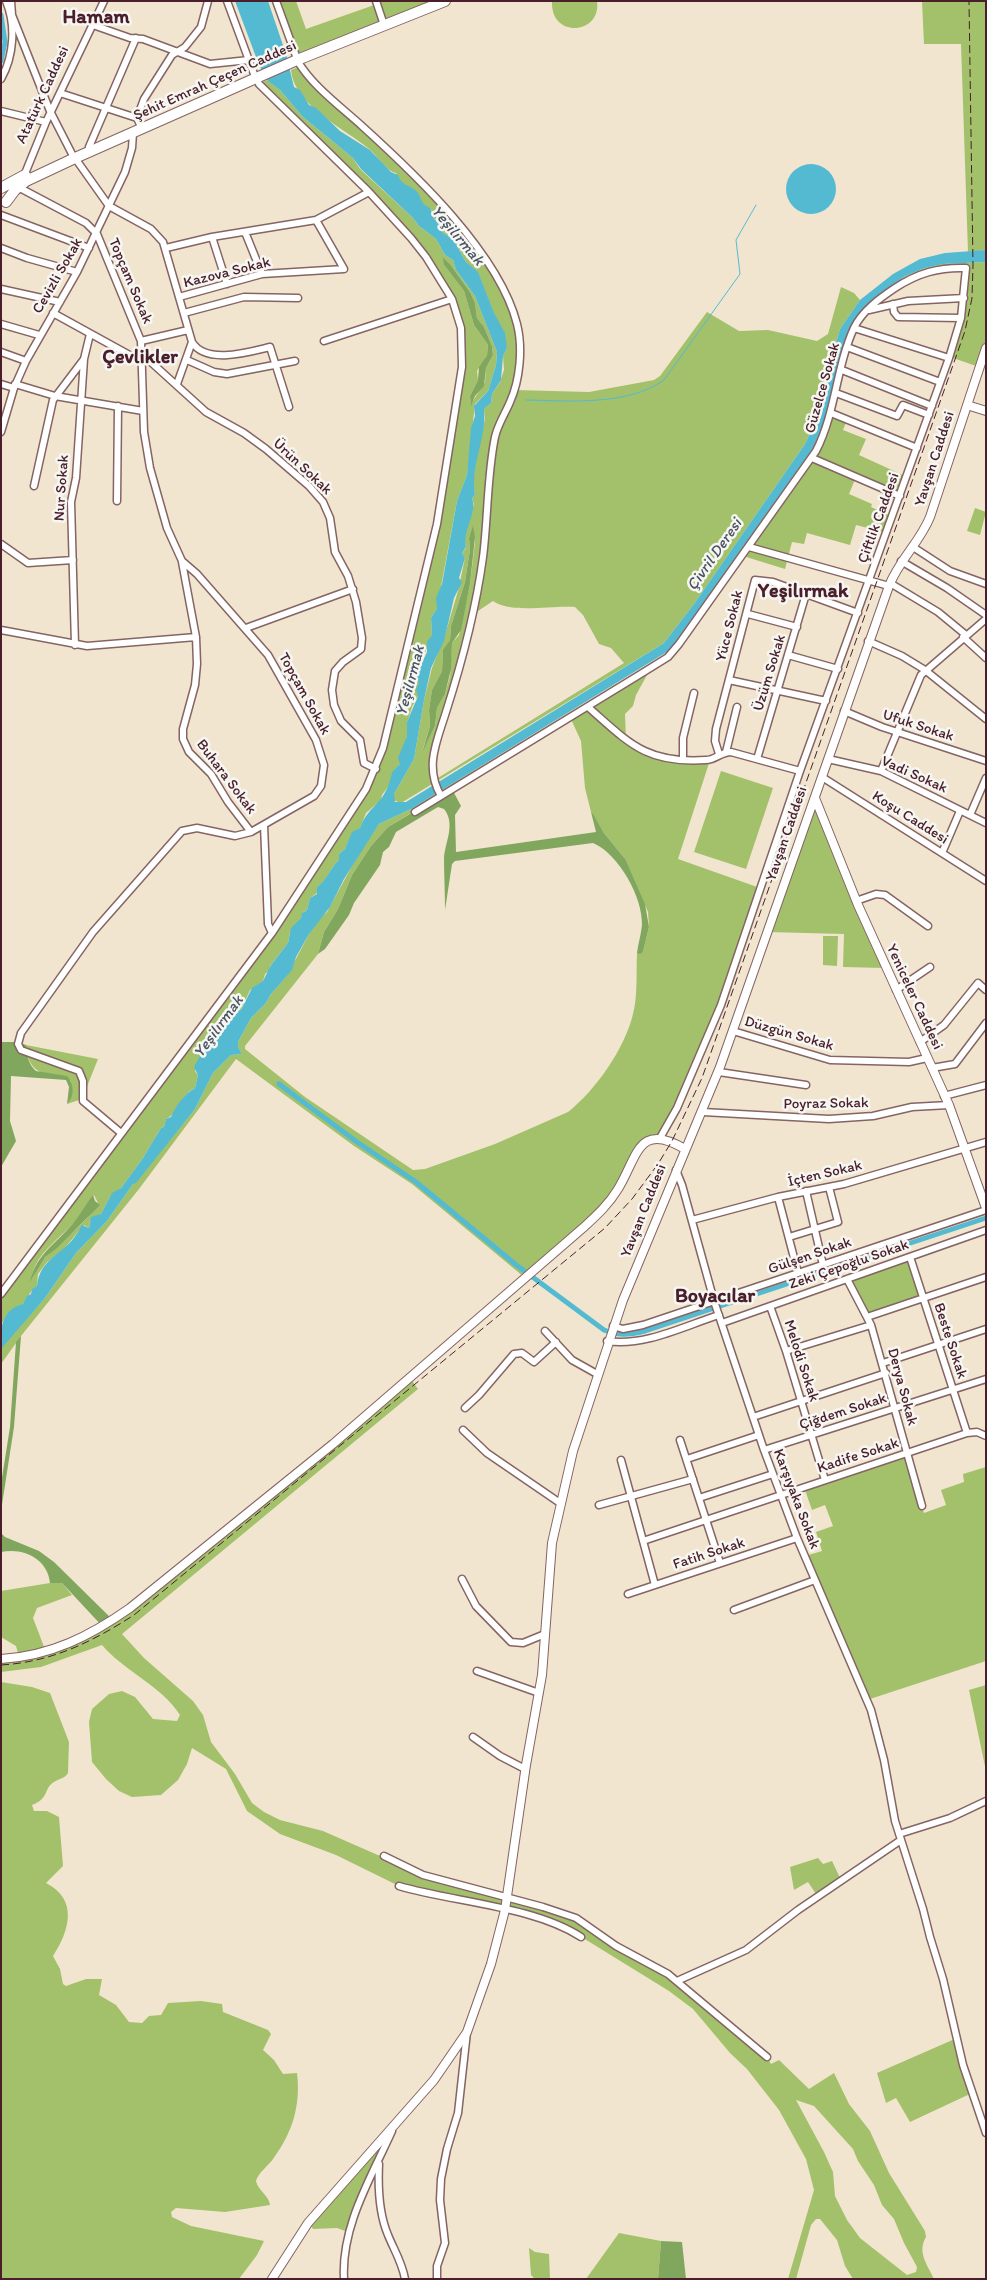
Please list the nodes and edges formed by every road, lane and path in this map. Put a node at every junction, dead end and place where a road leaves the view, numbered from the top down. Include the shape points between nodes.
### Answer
1 (6, 1) edge
2 (11, 1) edge
3 (104, 1) edge
4 (208, 1) edge
5 (227, 1) edge
6 (276, 1) edge
7 (376, 1) edge
8 (433, 1) edge
9 (445, 1) edge
10 (12, 16) junction
11 (384, 23) junction
12 (93, 25) junction
13 (136, 38) junction
14 (178, 51) junction
15 (249, 60) junction
16 (293, 60) junction
17 (255, 76) junction
18 (1, 79) edge
19 (60, 93) junction
20 (106, 106) junction
21 (1, 110) edge
22 (50, 111) junction
23 (46, 122) junction
24 (138, 126) junction
25 (89, 147) junction
26 (74, 156) junction
27 (24, 176) junction
28 (18, 187) junction
29 (1, 188) edge
30 (369, 192) junction
31 (109, 206) junction
32 (3, 209) edge
33 (316, 220) junction
34 (245, 232) junction
35 (97, 234) junction
36 (212, 237) junction
37 (1, 248) edge
38 (89, 248) junction
39 (166, 248) junction
40 (966, 268) joint
41 (77, 272) junction
42 (262, 274) junction
43 (226, 284) junction
44 (1, 289) edge
45 (179, 297) junction
46 (298, 298) dead end
47 (964, 298) junction
48 (452, 299) junction
49 (60, 302) junction
50 (893, 304) junction
51 (184, 312) junction
52 (865, 312) junction
53 (52, 313) junction
54 (961, 318) junction
55 (1, 324) edge
56 (854, 328) junction
57 (188, 330) junction
58 (90, 334) junction
59 (39, 335) junction
60 (141, 341) junction
61 (324, 341) dead end
62 (192, 342) junction
63 (848, 347) junction
64 (986, 348) edge
65 (1, 352) edge
66 (142, 354) junction
67 (949, 358) junction
68 (84, 359) junction
69 (187, 360) junction
70 (26, 361) junction
71 (296, 361) dead end
72 (142, 362) junction
73 (275, 366) junction
74 (842, 370) junction
75 (940, 382) junction
76 (1, 384) edge
77 (177, 384) junction
78 (15, 386) junction
79 (836, 393) junction
80 (56, 396) junction
81 (81, 400) junction
82 (967, 403) junction
83 (118, 406) junction
84 (932, 406) junction
85 (986, 406) edge
86 (289, 407) dead end
87 (986, 410) edge
88 (143, 411) junction
89 (831, 413) junction
90 (929, 415) junction
91 (1, 432) edge
92 (917, 448) junction
93 (812, 458) junction
94 (34, 486) dead end
95 (900, 496) junction
96 (117, 501) dead end
97 (1, 544) edge
98 (748, 547) junction
99 (913, 547) junction
100 (73, 560) junction
101 (182, 561) junction
102 (901, 561) junction
103 (870, 579) junction
104 (889, 584) junction
105 (986, 584) edge
106 (353, 589) junction
107 (806, 594) junction
108 (858, 613) junction
109 (748, 614) junction
110 (986, 617) edge
111 (797, 627) junction
112 (246, 628) junction
113 (1, 630) edge
114 (965, 636) junction
115 (196, 637) junction
116 (868, 642) junction
117 (75, 645) junction
118 (788, 655) junction
119 (986, 658) edge
120 (838, 669) junction
121 (925, 670) junction
122 (729, 680) junction
123 (776, 691) junction
124 (694, 693) dead end
125 (826, 702) junction
126 (588, 706) junction
127 (737, 707) dead end
128 (844, 711) junction
129 (986, 719) edge
130 (897, 732) junction
131 (722, 753) junction
132 (683, 759) junction
133 (757, 759) junction
134 (828, 759) junction
135 (986, 761) edge
136 (376, 769) junction
137 (800, 771) junction
138 (881, 772) junction
139 (822, 776) junction
140 (986, 778) edge
141 (440, 794) junction
142 (815, 798) junction
143 (960, 810) junction
144 (415, 812) dead end
145 (970, 815) junction
146 (986, 823) edge
147 (264, 825) junction
148 (251, 832) junction
149 (942, 853) junction
150 (986, 881) edge
151 (856, 901) junction
152 (928, 926) dead end
153 (272, 933) junction
154 (930, 967) dead end
155 (896, 990) junction
156 (986, 990) edge
157 (986, 1024) edge
158 (733, 1031) junction
159 (920, 1042) junction
160 (927, 1058) junction
161 (932, 1068) junction
162 (718, 1072) junction
163 (806, 1085) dead end
164 (986, 1085) edge
165 (944, 1096) junction
166 (949, 1106) junction
167 (703, 1112) junction
168 (121, 1133) junction
169 (660, 1138) junction
170 (986, 1142) edge
171 (963, 1147) junction
172 (685, 1149) junction
173 (676, 1170) junction
174 (829, 1187) junction
175 (806, 1191) junction
176 (778, 1197) junction
177 (986, 1209) edge
178 (692, 1220) junction
179 (814, 1229) junction
180 (986, 1230) edge
181 (788, 1237) junction
182 (910, 1257) junction
183 (822, 1265) junction
184 (798, 1273) junction
185 (986, 1277) edge
186 (847, 1279) junction
187 (1, 1294) edge
188 (923, 1298) junction
189 (770, 1306) junction
190 (717, 1308) junction
191 (867, 1317) junction
192 (722, 1323) junction
193 (871, 1325) junction
194 (986, 1330) edge
195 (545, 1331) dead end
196 (610, 1333) junction
197 (556, 1342) junction
198 (938, 1345) junction
199 (786, 1351) junction
200 (883, 1363) junction
201 (886, 1373) junction
202 (597, 1374) junction
203 (986, 1379) edge
204 (953, 1390) junction
205 (801, 1401) junction
206 (465, 1408) dead end
207 (896, 1408) junction
208 (753, 1417) junction
209 (464, 1430) dead end
210 (968, 1433) junction
211 (759, 1435) junction
212 (811, 1436) junction
213 (986, 1436) edge
214 (680, 1440) dead end
215 (764, 1450) junction
216 (907, 1453) junction
217 (621, 1460) dead end
218 (687, 1460) junction
219 (773, 1474) junction
220 (693, 1479) junction
221 (824, 1480) junction
222 (780, 1495) junction
223 (631, 1496) junction
224 (699, 1498) junction
225 (560, 1503) junction
226 (599, 1505) dead end
227 (922, 1506) dead end
228 (706, 1519) junction
229 (797, 1538) junction
230 (643, 1540) junction
231 (720, 1563) junction
232 (462, 1579) dead end
233 (815, 1580) junction
234 (655, 1585) junction
235 (628, 1594) dead end
236 (734, 1610) dead end
237 (545, 1634) junction
238 (1, 1659) edge
239 (477, 1671) dead end
240 (539, 1692) junction
241 (473, 1737) dead end
242 (525, 1769) junction
243 (986, 1801) edge
244 (900, 1837) junction
245 (384, 1856) dead end
246 (398, 1886) dead end
247 (507, 1897) junction
248 (505, 1910) junction
249 (581, 1937) dead end
250 (677, 1981) junction
251 (467, 2032) junction
252 (766, 2057) dead end
253 (395, 2123) junction
254 (986, 2133) edge
255 (379, 2160) junction
256 (272, 2279) edge
257 (344, 2279) edge
258 (405, 2279) edge
259 (437, 2279) edge

1 - 10 street
2 - 10 street
3 - 12 street, Atatürk Caddesi
4 - 14 street, Cevizli Sokak via 201,27
5 - 15 street
6 - 16 street
7 - 11 street
8 - 11 highway
9 - 11 highway
10 - 18 street via 11,54
10 - 22 street
11 - 16 highway, Şehit Emrah Çeçen Caddesi
12 - 13 street
12 - 19 street, Atatürk Caddesi
13 - 14 street
13 - 20 street
14 - 15 street via 210,64
14 - 24 street, Cevizli Sokak via 172,55 144,99
15 - 17 street
16 - 17 highway, Şehit Emrah Çeçen Caddesi
16 - 141 street via 402,162 456,223 501,285 517,324 520,348 517,377 495,440 477,594 454,690 434,751 432,772
17 - 24 highway, Şehit Emrah Çeçen Caddesi
17 - 30 street via 259,84
19 - 20 street
19 - 22 street, Atatürk Caddesi
20 - 24 street
20 - 25 street
21 - 23 street
22 - 23 street, Atatürk Caddesi
22 - 26 street
23 - 27 street, Atatürk Caddesi
24 - 25 highway, Şehit Emrah Çeçen Caddesi
24 - 26 highway, Şehit Emrah Çeçen Caddesi
24 - 31 street, Cevizli Sokak via 129,161
25 - 26 highway, Şehit Emrah Çeçen Caddesi
26 - 27 highway, Şehit Emrah Çeçen Caddesi
26 - 28 highway, Şehit Emrah Çeçen Caddesi
26 - 31 street
27 - 29 highway, Şehit Emrah Çeçen Caddesi
28 - 32 highway, Şehit Emrah Çeçen Caddesi
28 - 35 street via 86,223
29 - 32 highway via 6,195
30 - 33 street
30 - 48 street via 426,257
31 - 35 street, Cevizli Sokak
31 - 39 street via 155,232
32 - 38 street
33 - 34 street
33 - 42 street, Kazova Sokak via 344,269
34 - 36 street
34 - 42 street
35 - 38 street, Cevizli Sokak
35 - 60 street, Topçam Sokak
36 - 39 street
36 - 43 street
37 - 41 street
38 - 41 street, Cevizli Sokak
39 - 45 street
40 - 47 street, Çiftlik Caddesi
40 - 52 street, Güzelce Sokak via 943,268 912,277
41 - 49 street, Cevizli Sokak
42 - 43 street, Kazova Sokak
43 - 45 street, Kazova Sokak
44 - 49 street
45 - 51 street
46 - 51 street via 244,297
47 - 50 street
47 - 54 street, Çiftlik Caddesi
48 - 61 street
48 - 136 street via 461,328 462,352 446,476 426,572
49 - 53 street, Cevizli Sokak
50 - 52 street
50 - 54 street via 898,317
51 - 57 street
52 - 56 street, Güzelce Sokak
53 - 58 street
53 - 59 street, Cevizli Sokak
54 - 67 street, Çiftlik Caddesi
55 - 59 street
56 - 63 street, Güzelce Sokak
56 - 67 street
57 - 60 street
57 - 62 street
58 - 68 street, Nur Sokak
58 - 72 street
59 - 70 street, Cevizli Sokak
60 - 66 street, Topçam Sokak
62 - 69 street
62 - 73 street via 201,351 223,355 270,347
63 - 74 street, Güzelce Sokak
63 - 75 street
64 - 82 street, Yavşan Caddesi
65 - 70 street
66 - 72 street, Topçam Sokak
66 - 77 street, Ürün Sokak
67 - 75 street, Çiftlik Caddesi
68 - 80 street
68 - 81 street, Nur Sokak
69 - 73 street via 226,374
69 - 77 street
70 - 78 street, Cevizli Sokak
71 - 73 street
72 - 88 street, Topçam Sokak
73 - 86 street
74 - 79 street, Güzelce Sokak
74 - 84 street
75 - 84 street, Çiftlik Caddesi
76 - 78 street
77 - 106 street, Ürün Sokak via 206,412 262,446 318,495 327,508 335,552
78 - 80 street
78 - 91 street, Cevizli Sokak
79 - 89 street, Güzelce Sokak
79 - 90 street via 897,416 903,405
80 - 81 street
80 - 94 street
81 - 83 street
81 - 100 street, Nur Sokak via 76,478 71,502
82 - 85 street
82 - 87 street
82 - 99 street, Yavşan Caddesi via 930,517
83 - 88 street
83 - 96 street
84 - 90 street, Çiftlik Caddesi
88 - 101 street, Topçam Sokak via 160,509
89 - 92 street
89 - 93 street, Güzelce Sokak
90 - 92 street, Çiftlik Caddesi
92 - 95 street, Çiftlik Caddesi
93 - 95 street
93 - 98 street, Güzelce Sokak
95 - 103 street, Çiftlik Caddesi
97 - 100 street via 28,562
98 - 103 street
98 - 126 street, Güzelce Sokak via 672,653
99 - 102 street, Yavşan Caddesi
99 - 105 street via 950,570
100 - 117 street, Nur Sokak
101 - 112 street, Topçam Sokak
101 - 115 street, Buhara Sokak
102 - 104 street, Yavşan Caddesi
102 - 110 street via 947,588
103 - 104 street
103 - 108 street, Çiftlik Caddesi
104 - 114 street via 938,612
104 - 116 street, Yavşan Caddesi
106 - 112 street
106 - 136 street, Ürün Sokak via 361,649 335,671 333,697 341,721 360,740 364,763
107 - 108 street, Yüce Sokak
107 - 109 street, Yüce Sokak via 757,580 753,583
107 - 111 street, Üzüm Sokak
108 - 120 street, Çiftlik Caddesi
109 - 111 street
109 - 122 street, Yüce Sokak
110 - 114 street
111 - 118 street, Üzüm Sokak
112 - 147 street, Topçam Sokak via 272,663 316,740 324,765 321,786 314,796
113 - 117 street
114 - 119 street
114 - 121 street
115 - 117 street via 108,646
115 - 148 street, Buhara Sokak via 196,678 183,739 189,752 211,774
116 - 121 street
116 - 128 street, Yavşan Caddesi
118 - 120 street
118 - 123 street, Üzüm Sokak
120 - 125 street, Çiftlik Caddesi
121 - 129 street
121 - 130 street
122 - 123 street
122 - 131 street, Yüce Sokak via 716,728 715,741
123 - 125 street
123 - 133 street, Üzüm Sokak
124 - 132 street via 683,738
125 - 137 street, Çiftlik Caddesi
126 - 132 street via 641,751
126 - 141 street, Güzelce Sokak
127 - 131 street
128 - 130 street, Ufuk Sokak
128 - 134 street, Yavşan Caddesi
130 - 135 street, Ufuk Sokak
130 - 138 street
131 - 132 street via 710,760
131 - 133 street
133 - 137 street
134 - 138 street, Vadi Sokak
134 - 139 street, Yavşan Caddesi
136 - 153 street via 352,813
137 - 169 street, Çiftlik Caddesi via 718,1012 677,1108
138 - 143 street, Vadi Sokak
139 - 142 street, Yavşan Caddesi
139 - 149 street, Koşu Caddesi
140 - 145 street
141 - 144 street, Güzelce Sokak
142 - 151 street, Yeniceler Caddesi
142 - 158 street, Yavşan Caddesi
143 - 145 street, Vadi Sokak
143 - 149 street
145 - 146 street, Vadi Sokak
147 - 148 street, Topçam Sokak
147 - 153 street, Buhara Sokak via 268,924
148 - 168 street, Topçam Sokak via 235,836 197,828 182,831 93,932 20,1036 18,1047 23,1052 79,1071 83,1081 82,1101
149 - 150 street, Koşu Caddesi
151 - 152 street via 884,894
151 - 155 street, Yeniceler Caddesi
153 - 168 street
154 - 155 street
155 - 159 street, Yeniceler Caddesi
156 - 159 street via 978,983 944,1025
157 - 161 street via 955,1064
158 - 160 street, Düzgün Sokak via 830,1060 910,1062
158 - 162 street, Yavşan Caddesi
159 - 160 street, Yeniceler Caddesi
160 - 161 street, Yeniceler Caddesi
161 - 165 street, Yeniceler Caddesi
162 - 163 street
162 - 167 street, Yavşan Caddesi
164 - 165 street
165 - 166 street, Yeniceler Caddesi
166 - 167 street, Poyraz Sokak via 912,1107 873,1116 829,1119
166 - 171 street, Yeniceler Caddesi
167 - 172 street, Yavşan Caddesi
168 - 187 street
169 - 172 street
169 - 238 street via 649,1140 639,1148 618,1189 599,1213 332,1444 130,1608 68,1645 38,1654
170 - 171 street, İçten Sokak
171 - 174 street, İçten Sokak via 916,1164
171 - 177 street, Yeniceler Caddesi
172 - 173 street, Yavşan Caddesi
173 - 178 street, Karşıyaka Sokak
173 - 196 street, Yavşan Caddesi
174 - 175 street, İçten Sokak
174 - 179 street via 838,1222
175 - 176 street, İçten Sokak
175 - 179 street
176 - 178 street, İçten Sokak
176 - 181 street
177 - 183 street, Gülşen Sokak
178 - 190 street, Karşıyaka Sokak
179 - 181 street
179 - 183 street
180 - 182 street, Zeki Çepoğlu Sokak
181 - 184 street
182 - 186 street, Zeki Çepoğlu Sokak
182 - 188 street, Beste Sokak
183 - 184 street, Gülşen Sokak
184 - 190 street, Gülşen Sokak
185 - 188 street
186 - 189 street, Zeki Çepoğlu Sokak
186 - 191 street, Derya Sokak
188 - 191 street
188 - 198 street, Beste Sokak
189 - 192 street, Zeki Çepoğlu Sokak
189 - 199 street, Melodi Sokak
190 - 192 street, Karşıyaka Sokak
190 - 196 street, Gülşen Sokak
190 - 196 street via 648,1338 623,1342
191 - 193 street, Derya Sokak
192 - 208 street, Karşıyaka Sokak
193 - 199 street
193 - 200 street, Derya Sokak
194 - 198 street
195 - 197 street
196 - 202 street, Yavşan Caddesi
197 - 202 street via 572,1360
197 - 206 street via 534,1362 522,1353 514,1354
198 - 200 street
198 - 204 street, Beste Sokak
199 - 205 street, Melodi Sokak
200 - 201 street, Derya Sokak
201 - 205 street
201 - 207 street, Derya Sokak
202 - 225 street, Yavşan Caddesi
203 - 204 street, Çiğdem Sokak
204 - 207 street, Çiğdem Sokak
204 - 210 street, Beste Sokak
205 - 208 street
205 - 212 street, Melodi Sokak
207 - 212 street, Çiğdem Sokak
207 - 216 street, Derya Sokak
208 - 211 street, Karşıyaka Sokak
209 - 225 street via 487,1453
210 - 213 street via 979,1432
210 - 216 street, Kadife Sokak
211 - 215 street, Karşıyaka Sokak
211 - 218 street
212 - 215 street, Çiğdem Sokak
212 - 221 street, Melodi Sokak
214 - 218 street
215 - 219 street, Karşıyaka Sokak
216 - 221 street, Kadife Sokak
216 - 227 street, Derya Sokak
217 - 223 street
218 - 220 street
219 - 222 street, Karşıyaka Sokak
219 - 224 street
220 - 223 street
220 - 224 street
221 - 222 street, Kadife Sokak
222 - 228 street, Kadife Sokak
222 - 229 street, Karşıyaka Sokak
223 - 226 street
223 - 230 street
224 - 228 street
225 - 237 street, Yavşan Caddesi via 552,1542
228 - 230 street, Kadife Sokak
228 - 231 street
229 - 231 street, Fatih Sokak
229 - 233 street, Karşıyaka Sokak
230 - 234 street
231 - 234 street, Fatih Sokak
232 - 237 street via 476,1606 511,1642 523,1643
233 - 236 street
233 - 244 street, Karşıyaka Sokak via 871,1710
234 - 235 street, Fatih Sokak
237 - 240 street, Yavşan Caddesi
239 - 240 street
240 - 242 street, Yavşan Caddesi
241 - 242 street
242 - 247 street, Yavşan Caddesi
243 - 244 street
244 - 250 street via 746,1950
244 - 254 street, Karşıyaka Sokak
245 - 247 street via 423,1875
246 - 248 street
247 - 248 street, Yavşan Caddesi
247 - 250 street via 576,1918 616,1946 656,1966
248 - 249 street via 562,1927
248 - 251 street, Yavşan Caddesi via 491,1964
250 - 252 street
251 - 253 street, Yavşan Caddesi via 446,2065
251 - 259 street via 458,2113 441,2179 444,2243
253 - 255 street
253 - 256 street, Yavşan Caddesi via 308,2223
255 - 257 street via 348,2232
255 - 258 street via 385,2226

